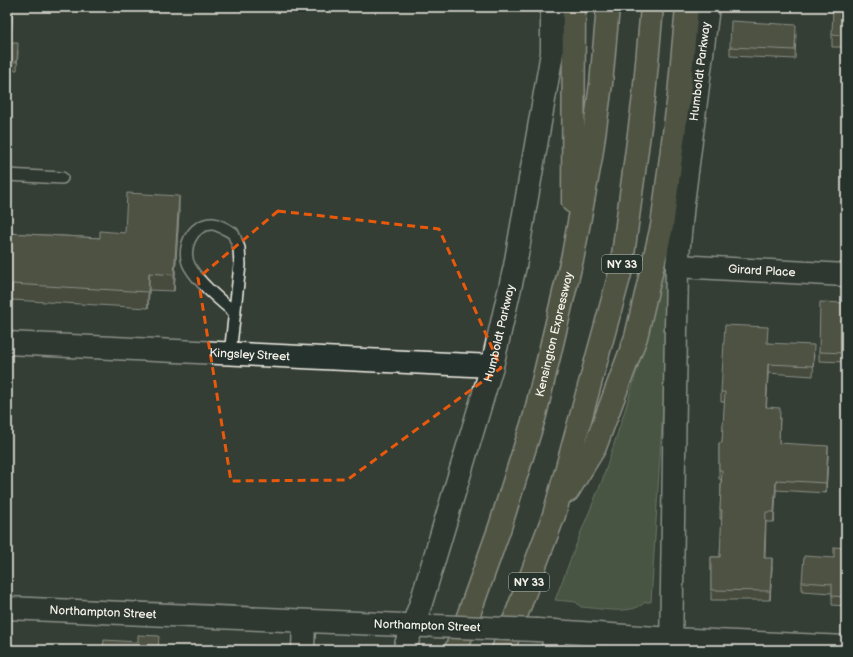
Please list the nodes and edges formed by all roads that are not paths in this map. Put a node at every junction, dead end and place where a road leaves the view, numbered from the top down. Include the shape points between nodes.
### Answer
1 (552, 7) edge
2 (574, 7) edge
3 (608, 7) edge
4 (652, 7) edge
5 (687, 7) edge
6 (708, 7) edge
7 (7, 175) edge
8 (62, 178) dead end
9 (573, 254) junction
10 (677, 266) junction
11 (846, 275) edge
12 (235, 313) junction
13 (7, 343) edge
14 (230, 354) junction
15 (492, 366) junction
16 (554, 515) junction
17 (7, 608) edge
18 (304, 622) junction
19 (424, 626) junction
20 (548, 637) edge
21 (671, 645) edge
22 (846, 646) edge
23 (303, 650) edge
24 (404, 650) edge
25 (456, 650) edge
26 (503, 650) edge

1 - 15 street, Humboldt Parkway via 552,53 515,266
2 - 9 highway
3 - 9 highway, Kensington Expressway via 592,157
4 - 16 highway, NY 33 via 644,96 621,270
5 - 16 highway via 679,95 662,226 636,337 595,446
6 - 10 street, Humboldt Parkway
7 - 8 lane
9 - 25 highway, Kensington Expressway via 535,415 500,527
10 - 11 street, Girard Place
10 - 21 street, Humboldt Parkway
12 - 12 lane via 240,265 239,248 233,233 214,224 203,226 193,233 187,242 186,256 190,266 213,294
12 - 14 lane
13 - 14 street, Kingsley Street
14 - 15 street, Kingsley Street
15 - 19 street, Humboldt Parkway
16 - 26 highway, NY 33
17 - 18 street, Northampton Street
18 - 19 street, Northampton Street
18 - 23 street
19 - 20 street, Northampton Street, bridge
19 - 24 street, Humboldt Parkway
20 - 21 street, Northampton Street
21 - 22 street, Northampton Street

